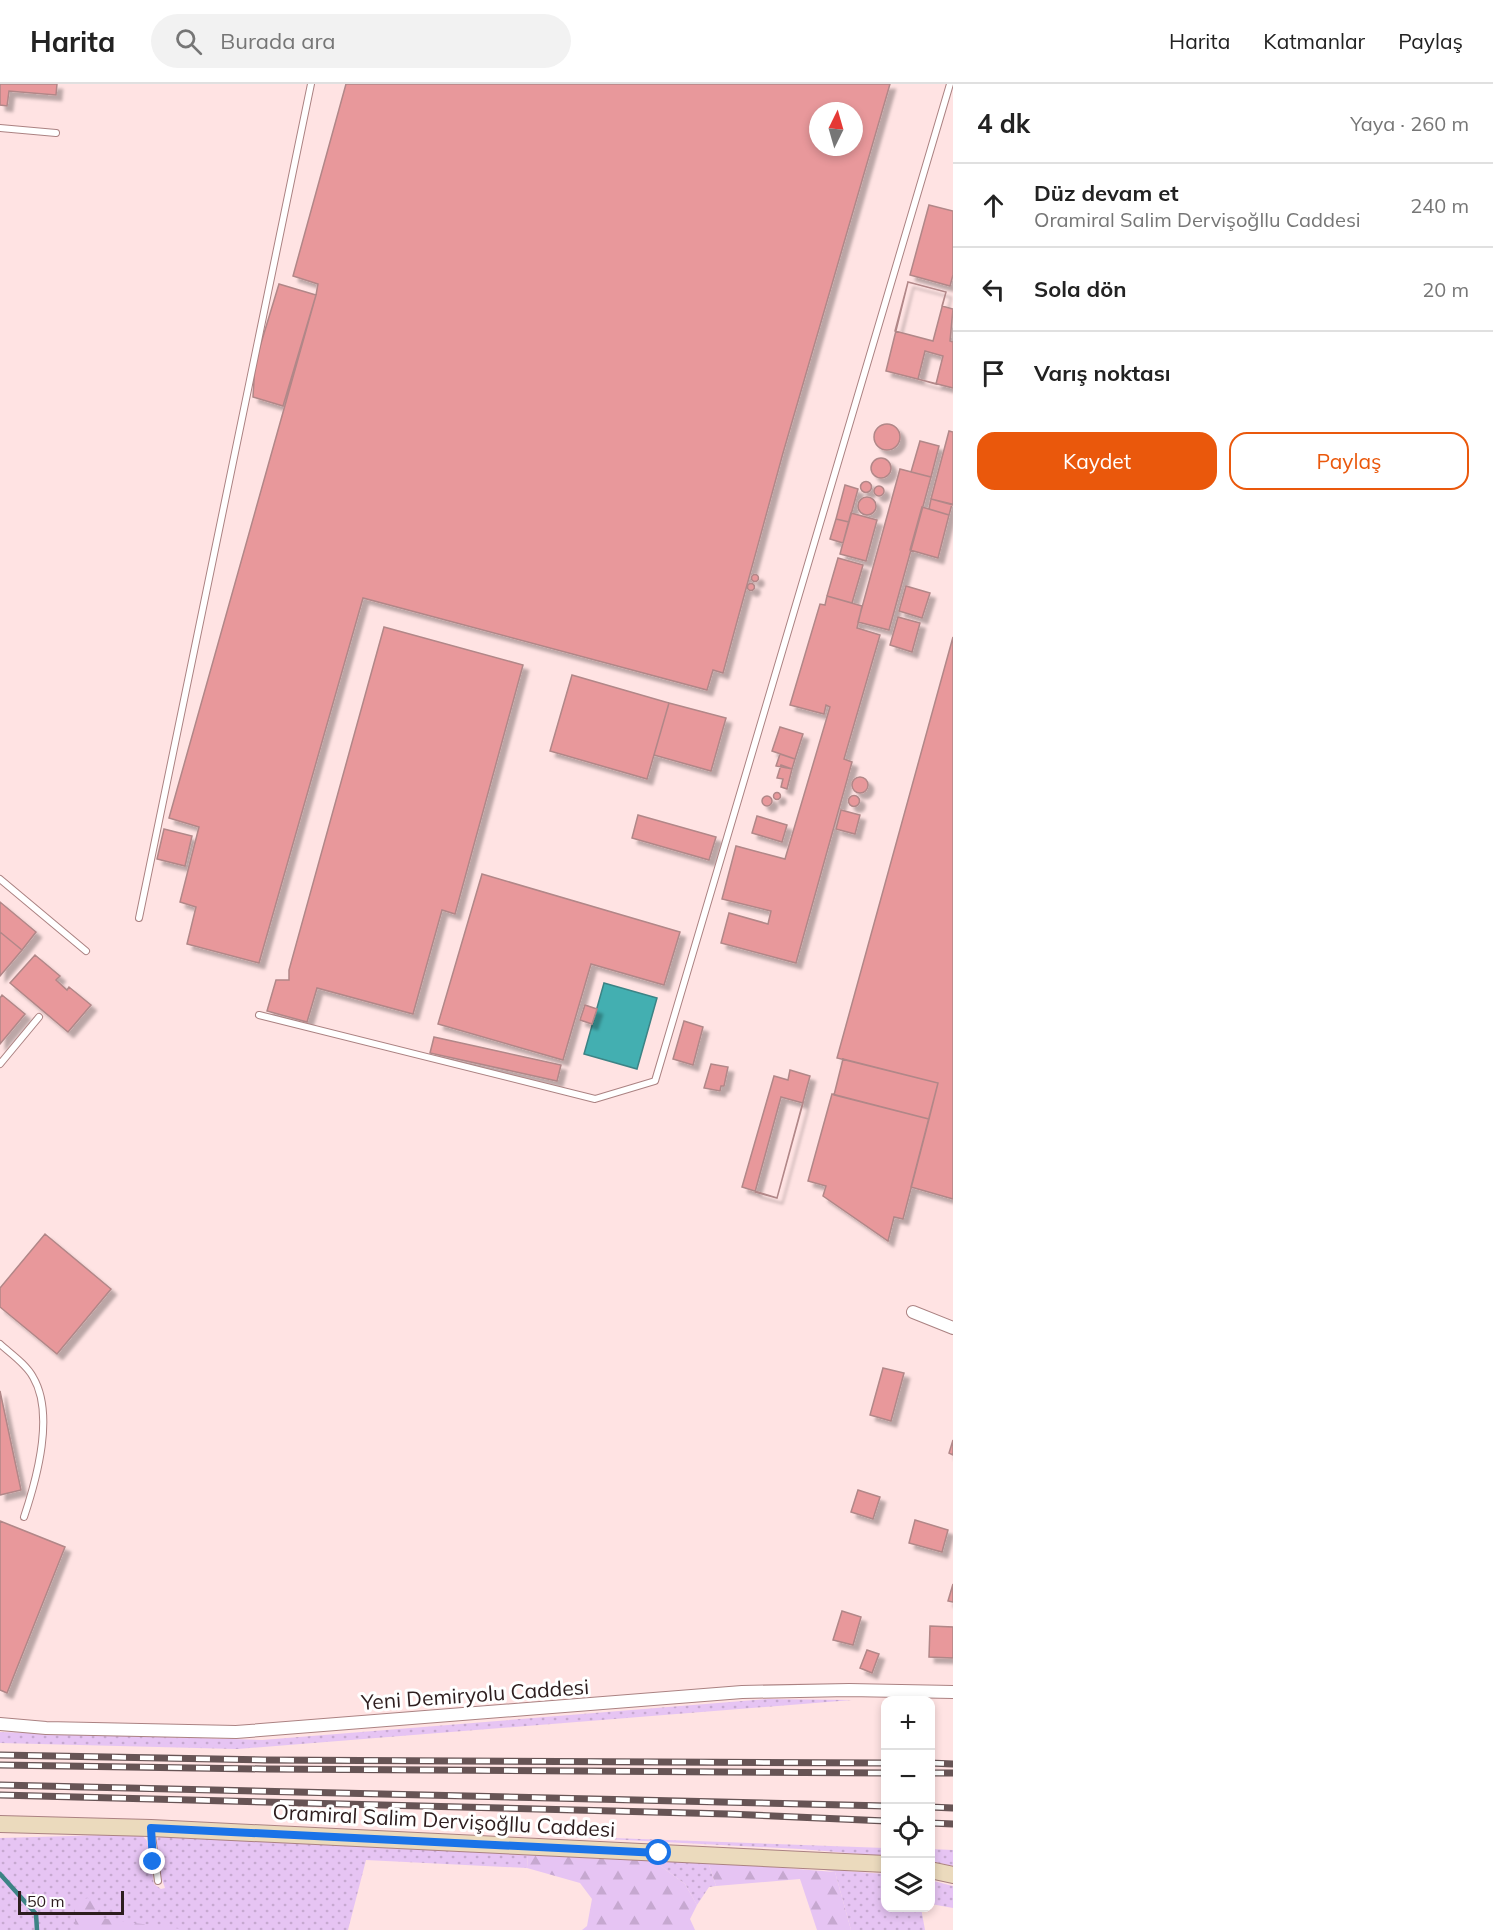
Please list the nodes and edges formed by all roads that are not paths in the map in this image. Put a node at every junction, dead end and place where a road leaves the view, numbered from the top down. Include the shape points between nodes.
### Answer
1 (311, 84) edge
2 (950, 84) edge
3 (0, 128) edge
4 (56, 133) dead end
5 (0, 879) edge
6 (139, 918) dead end
7 (86, 951) dead end
8 (259, 1015) dead end
9 (39, 1017) dead end
10 (0, 1064) edge
11 (913, 1312) dead end
12 (953, 1328) edge
13 (0, 1344) edge
14 (24, 1517) dead end
15 (953, 1692) edge
16 (0, 1724) edge
17 (0, 1824) edge
18 (151, 1828) junction
19 (881, 1864) edge
20 (935, 1871) edge
21 (953, 1875) edge
22 (158, 1881) dead end

1 - 6 lane
2 - 8 lane via 655,1081 595,1099
3 - 4 lane
5 - 7 lane
9 - 10 lane
11 - 12 street
13 - 14 lane via 32,1375 42,1404 38,1470
15 - 16 street, Yeni Demiryolu Caddesi via 742,1692 236,1732
17 - 18 street, Oramiral Salim Dervişoğllu Caddesi
18 - 19 street, Oramiral Salim Dervişoğllu Caddesi
18 - 22 lane
20 - 21 street

